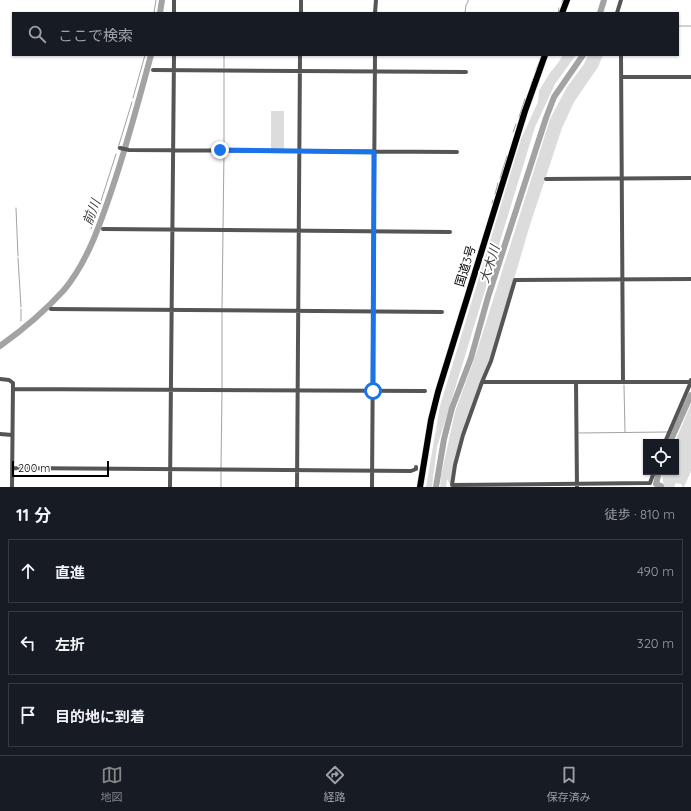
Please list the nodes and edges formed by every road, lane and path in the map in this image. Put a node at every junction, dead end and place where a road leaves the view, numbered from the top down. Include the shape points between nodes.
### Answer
1 (174, 0) edge
2 (301, 0) edge
3 (376, 0) edge
4 (567, 0) edge
5 (621, 0) edge
6 (174, 12) edge
7 (301, 12) edge
8 (376, 12) edge
9 (562, 12) edge
10 (617, 12) edge
11 (174, 56) edge
12 (300, 56) edge
13 (375, 56) edge
14 (545, 56) edge
15 (621, 56) edge
16 (152, 70) dead end
17 (174, 70) junction
18 (300, 71) junction
19 (375, 72) junction
20 (466, 72) dead end
21 (621, 77) junction
22 (691, 77) edge
23 (120, 148) dead end
24 (173, 150) junction
25 (299, 150) junction
26 (374, 152) junction
27 (457, 152) dead end
28 (691, 178) edge
29 (546, 179) dead end
30 (622, 179) junction
31 (103, 229) dead end
32 (173, 230) junction
33 (299, 231) junction
34 (374, 231) junction
35 (450, 232) dead end
36 (691, 279) edge
37 (622, 280) junction
38 (51, 309) dead end
39 (172, 310) junction
40 (298, 310) junction
41 (373, 311) junction
42 (442, 312) dead end
43 (0, 379) edge
44 (691, 381) edge
45 (482, 382) junction
46 (576, 382) junction
47 (623, 382) junction
48 (13, 389) junction
49 (171, 390) junction
50 (298, 390) junction
51 (373, 391) junction
52 (425, 391) dead end
53 (0, 434) edge
54 (12, 435) junction
55 (666, 439) edge
56 (416, 467) dead end
57 (12, 468) junction
58 (171, 469) junction
59 (297, 471) junction
60 (372, 471) junction
61 (653, 475) edge
62 (577, 485) edge
63 (483, 486) edge
64 (12, 487) edge
65 (170, 487) edge
66 (297, 487) edge
67 (372, 487) edge
68 (420, 487) edge

1 - 6 street
2 - 7 street
3 - 8 street
4 - 9 highway
5 - 10 street
11 - 17 street
12 - 18 street
13 - 19 street
14 - 68 highway, 国道3号 via 524,110 438,392
15 - 21 street
16 - 17 street
17 - 18 street
17 - 24 street
18 - 19 street
18 - 25 street
19 - 20 street
19 - 26 street
21 - 22 street
21 - 30 street
23 - 24 street
24 - 25 street
24 - 32 street
25 - 26 street
25 - 33 street
26 - 27 street
26 - 34 street
28 - 30 street
29 - 30 street
30 - 37 street
31 - 32 street
32 - 33 street
32 - 39 street
33 - 34 street
33 - 40 street
34 - 35 street
34 - 41 street
36 - 37 street
37 - 45 street via 515,280 493,355
37 - 47 street
38 - 39 street
39 - 40 street
39 - 49 street
40 - 41 street
40 - 50 street
41 - 42 street
41 - 51 street
43 - 48 street via 12,381
44 - 47 street
44 - 55 street
45 - 46 street
45 - 63 street via 463,434 452,485
46 - 47 street
46 - 62 street
48 - 49 street
48 - 54 street
49 - 50 street
49 - 58 street
50 - 51 street
50 - 59 street
51 - 52 street
51 - 60 street
53 - 54 street
54 - 57 street
56 - 60 street via 414,471
57 - 58 street
57 - 64 street
58 - 59 street
58 - 65 street
59 - 60 street
59 - 66 street
60 - 67 street
61 - 62 street via 650,483
62 - 63 street

